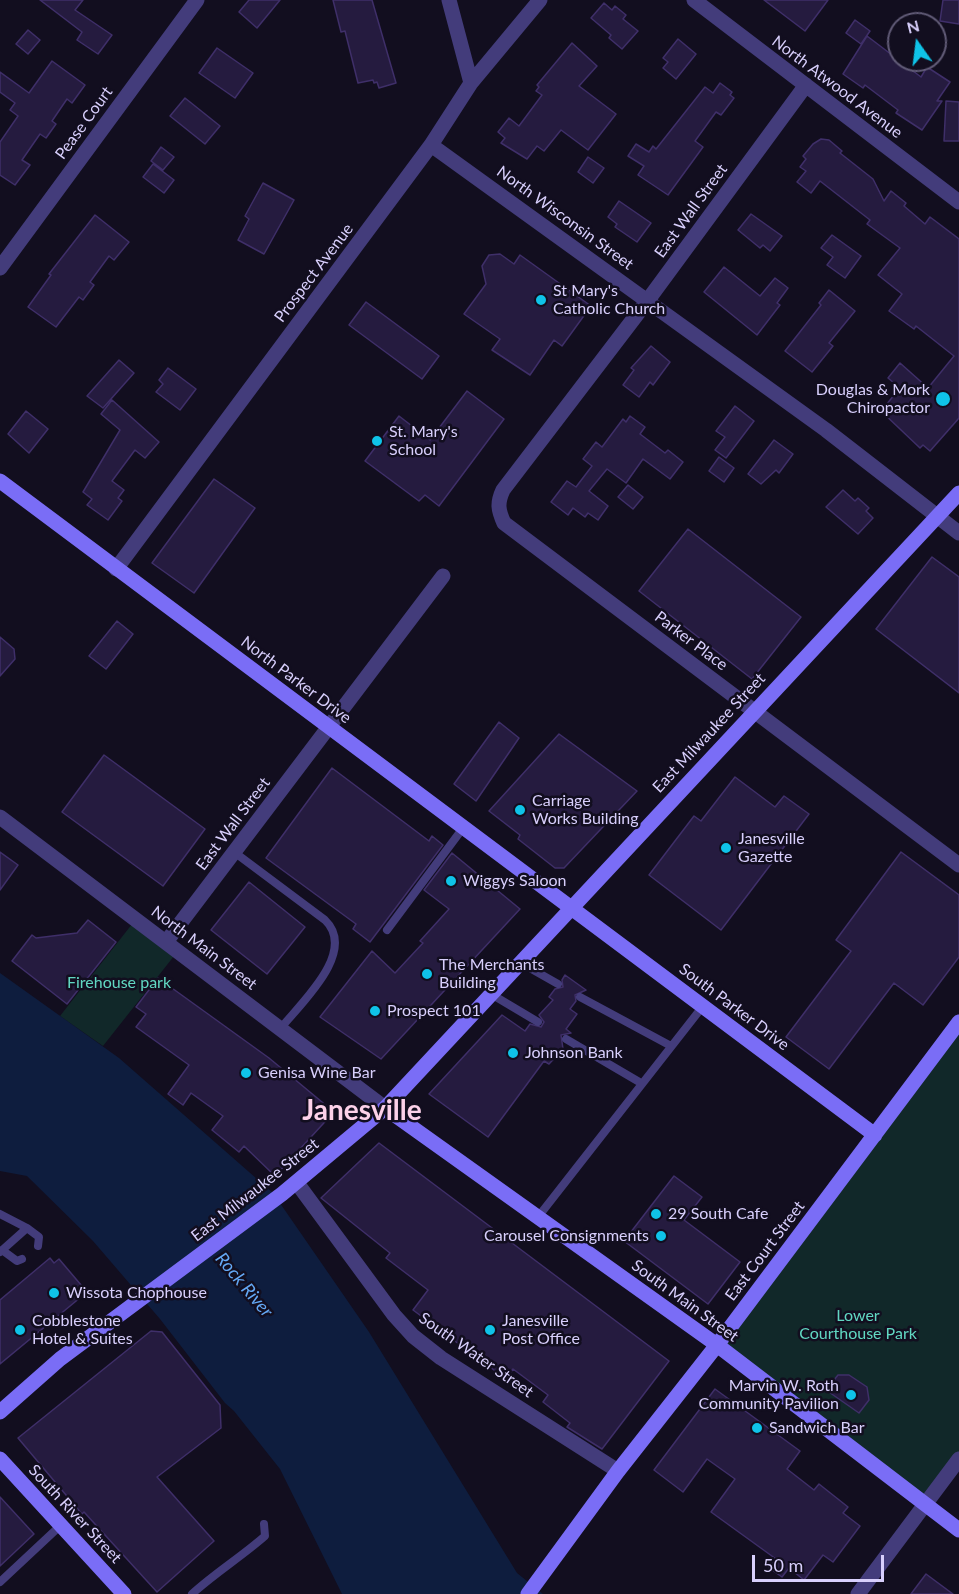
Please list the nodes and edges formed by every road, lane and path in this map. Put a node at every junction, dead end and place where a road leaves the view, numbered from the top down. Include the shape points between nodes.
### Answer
1 (197, 0) edge
2 (449, 0) edge
3 (540, 0) edge
4 (694, 0) edge
5 (471, 83) junction
6 (806, 85) junction
7 (431, 145) junction
8 (959, 202) edge
9 (0, 268) edge
10 (648, 300) junction
11 (0, 481) edge
12 (959, 493) edge
13 (498, 502) joint
14 (936, 516) junction
15 (959, 533) edge
16 (116, 569) junction
17 (443, 576) dead end
18 (754, 712) junction
19 (330, 728) junction
20 (0, 817) edge
21 (463, 828) junction
22 (234, 852) junction
23 (959, 865) edge
24 (570, 908) junction
25 (387, 930) dead end
26 (166, 942) junction
27 (520, 962) junction
28 (558, 984) dead end
29 (491, 994) junction
30 (580, 997) dead end
31 (703, 1006) junction
32 (537, 1022) dead end
33 (959, 1022) edge
34 (280, 1029) junction
35 (566, 1039) dead end
36 (671, 1046) junction
37 (641, 1083) junction
38 (385, 1108) junction
39 (875, 1135) junction
40 (297, 1183) junction
41 (0, 1214) edge
42 (538, 1217) junction
43 (27, 1228) junction
44 (38, 1246) dead end
45 (1, 1251) edge
46 (22, 1259) dead end
47 (717, 1346) junction
48 (0, 1412) edge
49 (0, 1459) edge
50 (959, 1459) edge
51 (618, 1471) junction
52 (926, 1504) junction
53 (264, 1524) dead end
54 (61, 1525) junction
55 (959, 1530) edge
56 (0, 1581) edge
57 (531, 1590) edge
58 (124, 1594) edge
59 (192, 1594) edge
60 (858, 1594) edge

1 - 9 street, Pease Court
2 - 5 street
3 - 5 street, Prospect Avenue
4 - 6 street, North Atwood Avenue
5 - 7 street, Prospect Avenue
6 - 8 street, North Atwood Avenue
6 - 10 street, East Wall Street
7 - 10 street, North Wisconsin Street
7 - 16 street, Prospect Avenue
10 - 13 street, East Wall Street via 503,490
10 - 14 street, North Wisconsin Street
11 - 16 main road, North Parker Drive
12 - 14 main road, East Milwaukee Street
13 - 18 street, Parker Place via 504,523
14 - 15 street, North Wisconsin Street
14 - 18 main road, East Milwaukee Street
16 - 19 main road, North Parker Drive
17 - 19 street, East Wall Street
18 - 23 street, Parker Place
18 - 24 main road, East Milwaukee Street
19 - 21 main road, North Parker Drive
19 - 22 street, East Wall Street
20 - 26 street, North Main Street
21 - 24 main road, North Parker Drive
21 - 25 lane
22 - 26 street, East Wall Street
22 - 34 lane via 325,920 334,933 336,947 329,968
24 - 27 main road, East Milwaukee Street
24 - 31 main road, South Parker Drive
26 - 34 street, North Main Street
27 - 28 lane
27 - 29 main road, East Milwaukee Street
29 - 32 lane
29 - 38 main road, East Milwaukee Street
30 - 36 lane
31 - 36 lane
31 - 39 main road, South Parker Drive
33 - 39 main road, East Court Street
34 - 38 street, North Main Street
35 - 37 lane
36 - 37 lane
37 - 42 lane
38 - 40 main road, East Milwaukee Street
38 - 42 main road, South Main Street
39 - 47 main road, East Court Street
40 - 48 main road, East Milwaukee Street via 60,1359
40 - 51 street, South Water Street via 413,1336
41 - 43 lane
42 - 47 main road, South Main Street
43 - 44 lane via 39,1237
43 - 45 lane
45 - 46 lane via 17,1261
47 - 51 main road, East Court Street
47 - 52 main road, South Main Street
49 - 54 main road, South River Street
50 - 52 street
51 - 57 main road, East Court Street
52 - 55 main road, South Main Street
52 - 60 street
53 - 59 lane via 265,1536
54 - 56 lane
54 - 58 main road, South River Street

